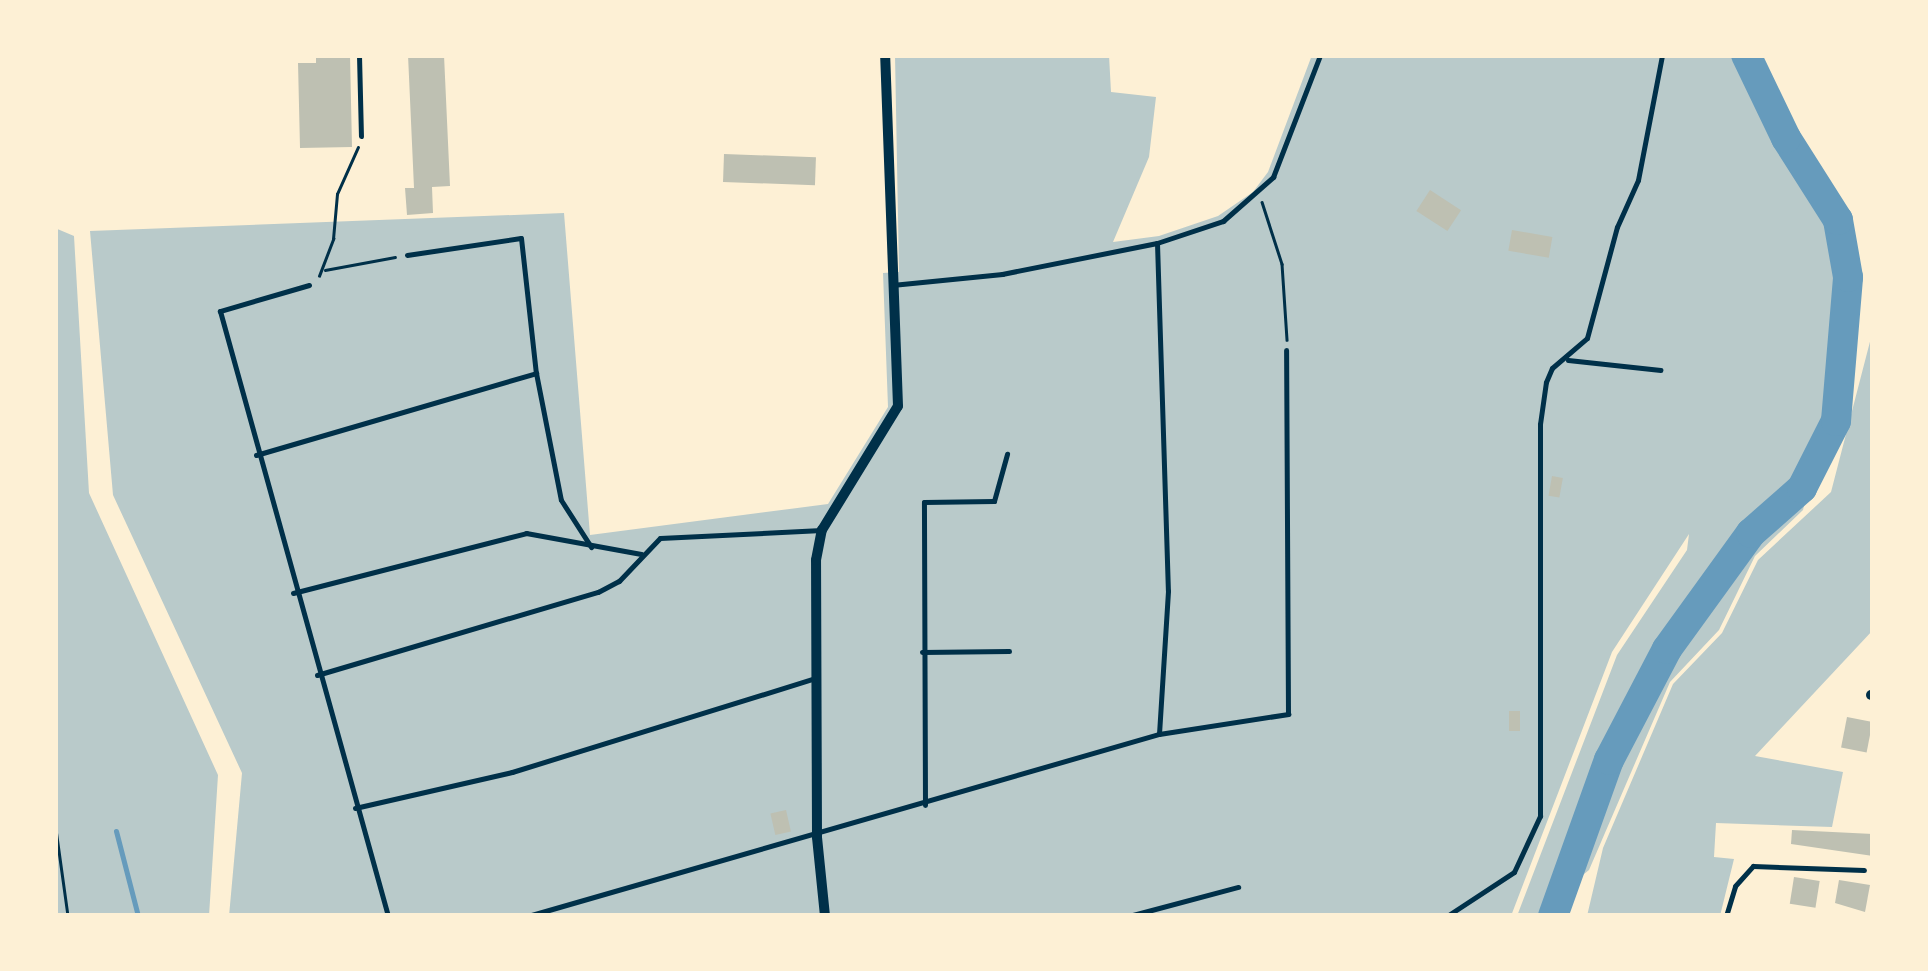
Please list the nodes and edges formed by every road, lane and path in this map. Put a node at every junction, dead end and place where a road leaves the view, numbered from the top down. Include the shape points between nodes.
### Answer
1 (359, 55) edge
2 (885, 55) edge
3 (1320, 55) edge
4 (1662, 55) edge
5 (361, 136) joint
6 (1259, 196) junction
7 (1157, 243) junction
8 (407, 254) joint
9 (324, 270) junction
10 (309, 285) joint
11 (891, 285) junction
12 (1286, 350) joint
13 (1565, 360) junction
14 (1660, 370) dead end
15 (536, 374) junction
16 (1007, 454) dead end
17 (256, 455) junction
18 (822, 530) junction
19 (591, 546) junction
20 (641, 554) junction
21 (294, 593) junction
22 (1008, 651) dead end
23 (922, 652) junction
24 (317, 675) junction
25 (818, 677) junction
26 (1159, 734) junction
27 (925, 805) junction
28 (354, 808) junction
29 (55, 822) edge
30 (817, 838) junction
31 (1864, 870) dead end
32 (1238, 887) dead end
33 (68, 916) edge
34 (388, 916) edge
35 (528, 916) edge
36 (825, 916) edge
37 (1129, 916) edge
38 (1447, 916) edge
39 (1726, 916) edge

1 - 5 lane
2 - 11 street
3 - 6 lane via 1283,156
4 - 13 lane via 1638,180 1617,226 1587,338
5 - 9 path via 337,194
6 - 7 lane via 1223,221
6 - 12 path via 1282,264
7 - 11 lane via 981,278
7 - 26 lane via 1168,592
8 - 9 path
8 - 15 lane via 521,238
9 - 10 path
10 - 17 lane via 220,311
11 - 18 street via 898,406
12 - 26 lane via 1288,714
13 - 14 lane
13 - 38 lane via 1546,382 1540,424 1540,816 1514,872
15 - 17 lane
15 - 19 lane via 561,500
16 - 23 lane via 994,501 924,502
17 - 21 lane
18 - 20 lane via 676,535
18 - 25 street via 814,590
19 - 20 lane via 624,546
19 - 21 lane via 526,533
20 - 24 lane via 619,581 598,592
21 - 24 lane
22 - 23 lane
23 - 27 lane
24 - 28 lane
25 - 28 lane via 512,772
25 - 30 street
26 - 27 lane
27 - 30 lane
28 - 34 lane
29 - 33 path
30 - 35 lane
30 - 36 street
31 - 39 lane via 1753,866 1735,886
32 - 37 lane

